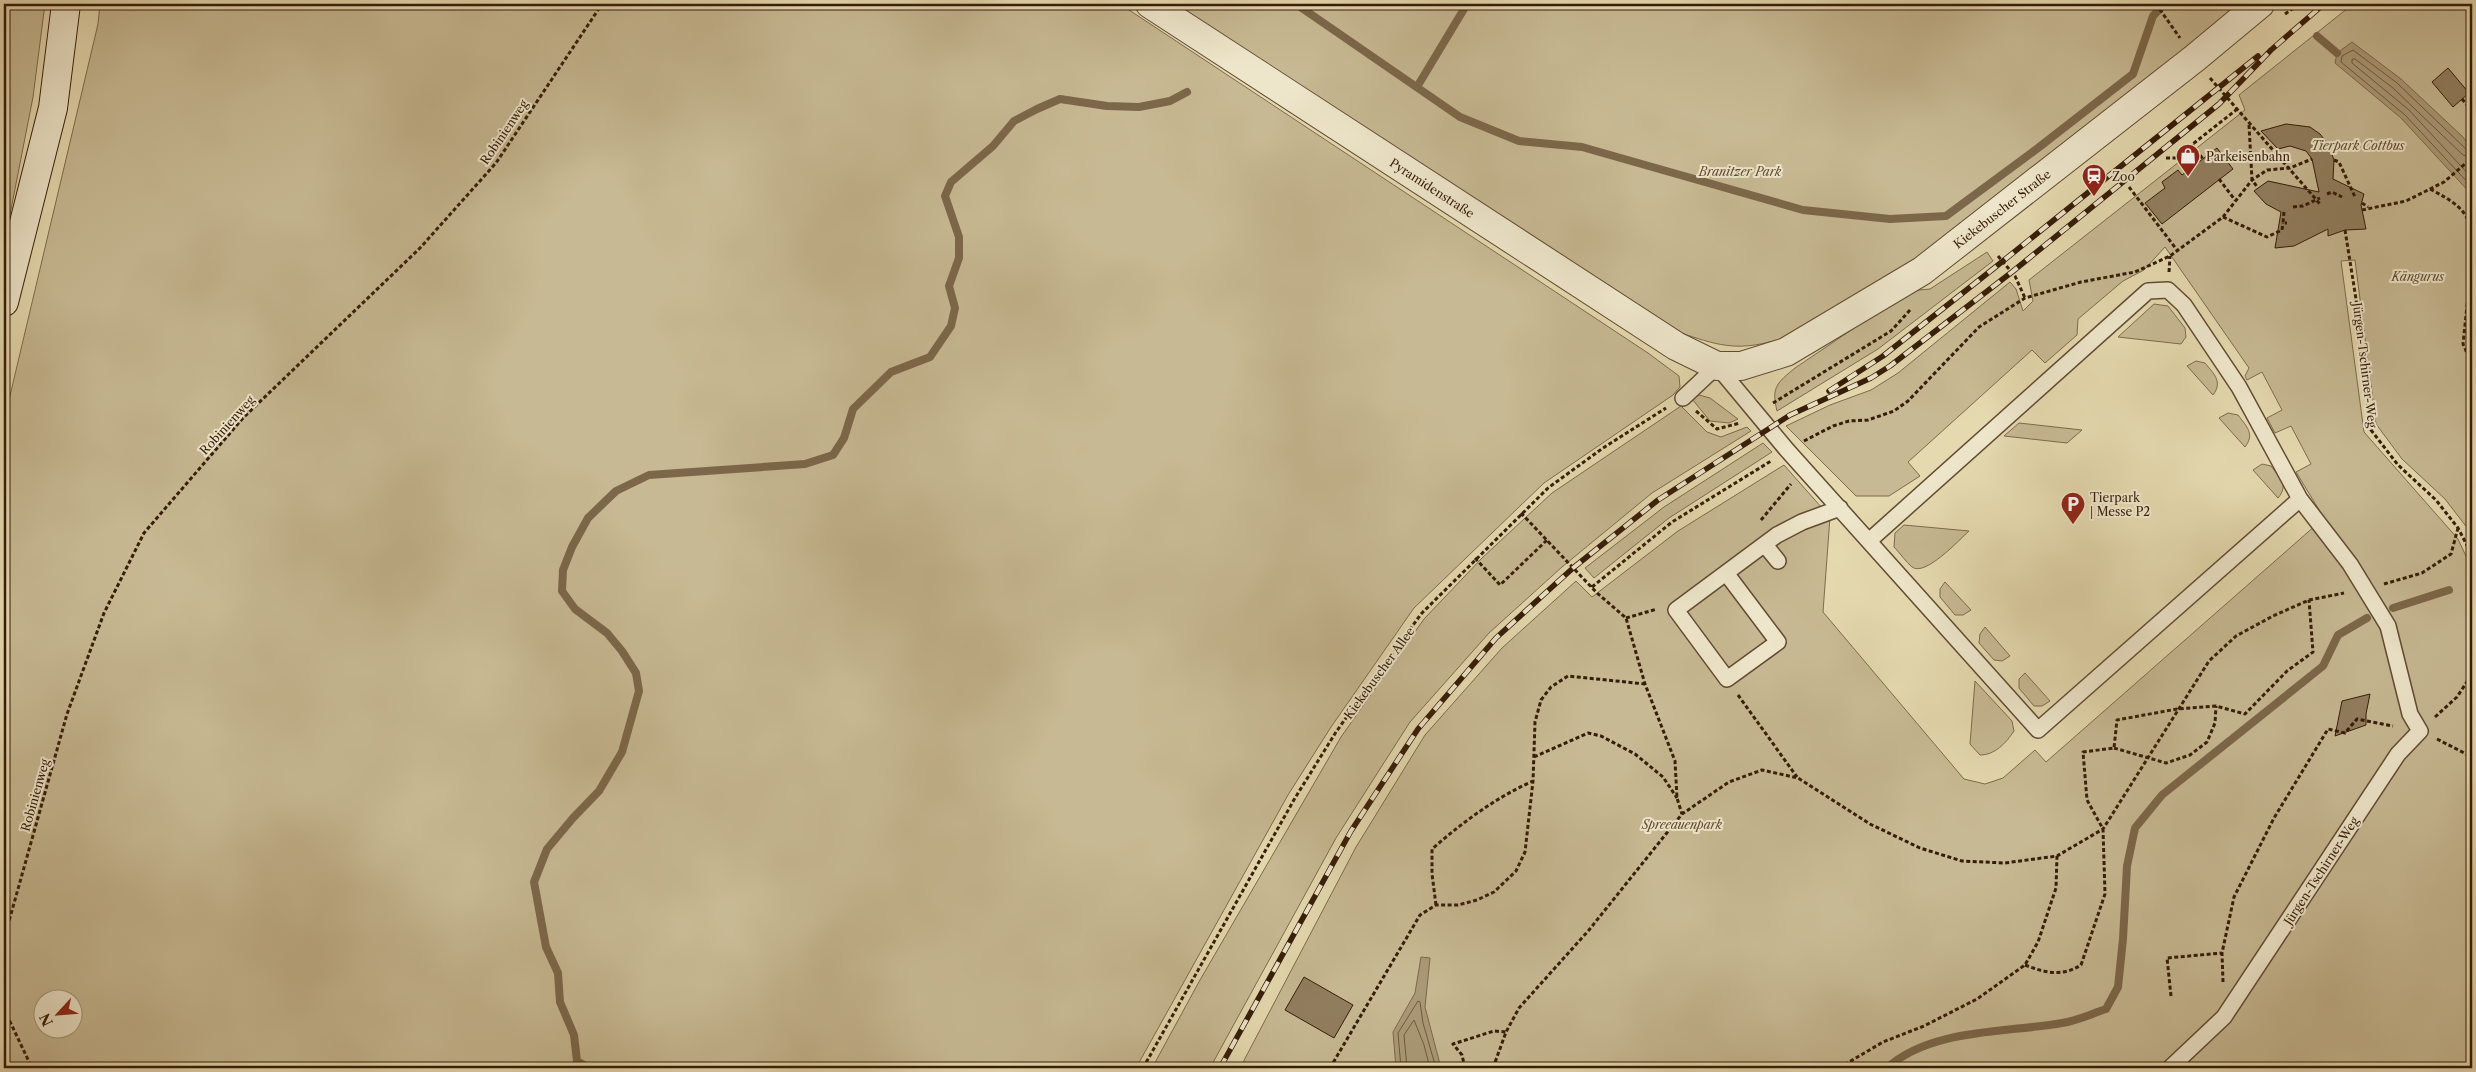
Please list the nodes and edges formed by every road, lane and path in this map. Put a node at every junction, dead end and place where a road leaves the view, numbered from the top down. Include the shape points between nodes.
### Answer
1 (66, 4) edge
2 (602, 4) edge
3 (1150, 4) edge
4 (2156, 4) edge
5 (2260, 4) edge
6 (2184, 44) dead end
7 (2207, 73) dead end
8 (2462, 99) dead end
9 (2236, 110) junction
10 (2472, 111) edge
11 (2249, 124) junction
12 (2192, 145) junction
13 (2166, 158) dead end
14 (2472, 158) edge
15 (2203, 159) dead end
16 (2312, 159) dead end
17 (2334, 160) dead end
18 (2290, 168) junction
19 (2219, 179) dead end
20 (2252, 180) junction
21 (2130, 187) dead end
22 (2258, 188) dead end
23 (2430, 189) junction
24 (2327, 194) dead end
25 (2342, 197) dead end
26 (2355, 197) dead end
27 (2319, 199) junction
28 (2235, 200) junction
29 (2362, 203) dead end
30 (2320, 204) dead end
31 (2293, 207) dead end
32 (2368, 207) junction
33 (2362, 210) dead end
34 (2284, 212) dead end
35 (2223, 217) junction
36 (2345, 230) dead end
37 (2472, 235) edge
38 (2178, 250) junction
39 (1998, 256) dead end
40 (2472, 258) edge
41 (2025, 298) junction
42 (4, 302) edge
43 (2472, 364) edge
44 (1717, 366) junction
45 (1683, 398) junction
46 (1756, 413) junction
47 (1787, 450) junction
48 (1804, 469) junction
49 (2300, 499) junction
50 (1840, 508) junction
51 (1521, 513) junction
52 (1760, 523) dead end
53 (2458, 528) junction
54 (1547, 540) junction
55 (1870, 540) junction
56 (1765, 545) junction
57 (2472, 555) edge
58 (1475, 558) junction
59 (1778, 561) dead end
60 (1726, 573) junction
61 (1592, 587) junction
62 (2365, 589) junction
63 (2309, 600) junction
64 (1676, 610) junction
65 (1626, 618) junction
66 (2472, 674) edge
67 (1727, 679) junction
68 (1645, 684) junction
69 (2216, 706) junction
70 (2176, 709) junction
71 (2420, 730) junction
72 (2114, 748) junction
73 (1534, 757) junction
74 (2472, 757) edge
75 (2147, 758) junction
76 (1798, 778) junction
77 (1533, 781) junction
78 (1677, 798) junction
79 (1682, 814) junction
80 (2102, 829) junction
81 (2057, 856) junction
82 (1436, 906) junction
83 (4, 936) edge
84 (2222, 953) junction
85 (2025, 965) junction
86 (2171, 996) dead end
87 (4, 1009) edge
88 (2224, 1018) junction
89 (1506, 1032) junction
90 (32, 1068) edge
91 (1143, 1068) edge
92 (1330, 1068) edge
93 (1465, 1068) edge
94 (1493, 1068) edge
95 (1840, 1068) edge
96 (2170, 1068) edge

1 - 42 street via 52,108
2 - 83 path, Robinienweg via 496,163 420,248 242,418 144,533 104,613 67,714
3 - 44 street, Pyramidenstraße via 1676,346
4 - 6 path
5 - 44 street, Kiekebuscher Straße via 1922,271 1786,352 1741,366
7 - 9 path
8 - 10 path
9 - 11 path
9 - 12 path
11 - 18 path
11 - 20 path
12 - 13 path via 2175,158
12 - 15 path
14 - 23 path via 2444,182
16 - 18 path
17 - 26 path via 2339,162
18 - 20 path via 2267,170
18 - 27 path
19 - 28 path
20 - 22 path
20 - 28 path
21 - 38 path
23 - 32 path via 2406,201
23 - 37 path via 2455,203 2470,221
24 - 25 path via 2332,192
27 - 30 path
27 - 31 path
28 - 35 path
29 - 32 path
32 - 33 path
34 - 35 path via 2282,230 2267,237
35 - 38 path
36 - 53 path, Jürgen-Tschirner-Weg via 2370,430 2398,465 2436,500
38 - 41 path via 2135,272 2081,282
39 - 41 path via 2015,276
40 - 43 path via 2463,344
41 - 47 path via 1979,327 1908,401 1894,411 1868,420 1833,426
44 - 45 lane
44 - 46 lane
45 - 46 path via 1717,429 1732,426
45 - 51 path, Kiekebuscher Allee via 1595,454 1548,488
46 - 47 lane
47 - 48 lane
47 - 61 path via 1672,522
48 - 50 lane
48 - 52 path
49 - 55 lane via 2038,730
49 - 55 lane via 2238,387 2184,305 2168,290 2148,291
49 - 62 lane via 2320,522
50 - 55 lane
50 - 56 lane via 1802,522
51 - 54 path
51 - 58 path, Kiekebuscher Allee
53 - 57 path, Jürgen-Tschirner-Weg
53 - 62 path via 2451,554 2422,573
54 - 58 path via 1500,585
54 - 61 path
56 - 59 lane
56 - 60 lane
58 - 91 path, Kiekebuscher Allee via 1421,614 1336,732
60 - 64 lane
60 - 67 lane via 1778,642
61 - 65 path
62 - 63 path
62 - 71 lane via 2388,626 2410,714
63 - 69 path via 2313,652 2288,671 2245,714
63 - 70 path via 2236,636 2209,661
64 - 65 path via 1661,608
64 - 67 lane
65 - 68 path
66 - 71 path via 2457,697
67 - 76 path
68 - 73 path via 1568,676 1562,679 1541,700 1535,722
68 - 78 path via 1675,761
69 - 70 path
69 - 75 path via 2215,723 2207,742 2190,754 2166,763
70 - 72 path via 2117,720
70 - 75 path
71 - 74 path
71 - 84 path via 2357,719 2345,733 2328,729 2274,818 2234,897
71 - 88 lane, Jürgen-Tschirner-Weg via 2398,754
72 - 75 path
72 - 80 path via 2083,752 2087,800
73 - 77 path
73 - 78 path via 1588,734 1601,736 1635,754 1663,776
75 - 80 path
76 - 79 path via 1762,770 1729,782
76 - 81 path via 1870,824 1929,851 1962,860 2005,863
77 - 82 path via 1481,810 1432,849
77 - 82 path via 1525,852 1516,871 1494,892 1477,900
78 - 79 path
79 - 89 path via 1589,930 1519,1008
80 - 81 path
80 - 85 path via 2105,894 2081,964 2062,973 2043,972
81 - 85 path via 2056,888 2038,942
82 - 92 path via 1420,915
84 - 86 path via 2167,958
84 - 88 path
85 - 95 path via 1976,999 1924,1026 1883,1042
87 - 90 path
88 - 96 lane, Jürgen-Tschirner-Weg
89 - 93 path via 1494,1031 1453,1044 1462,1055
89 - 94 path

